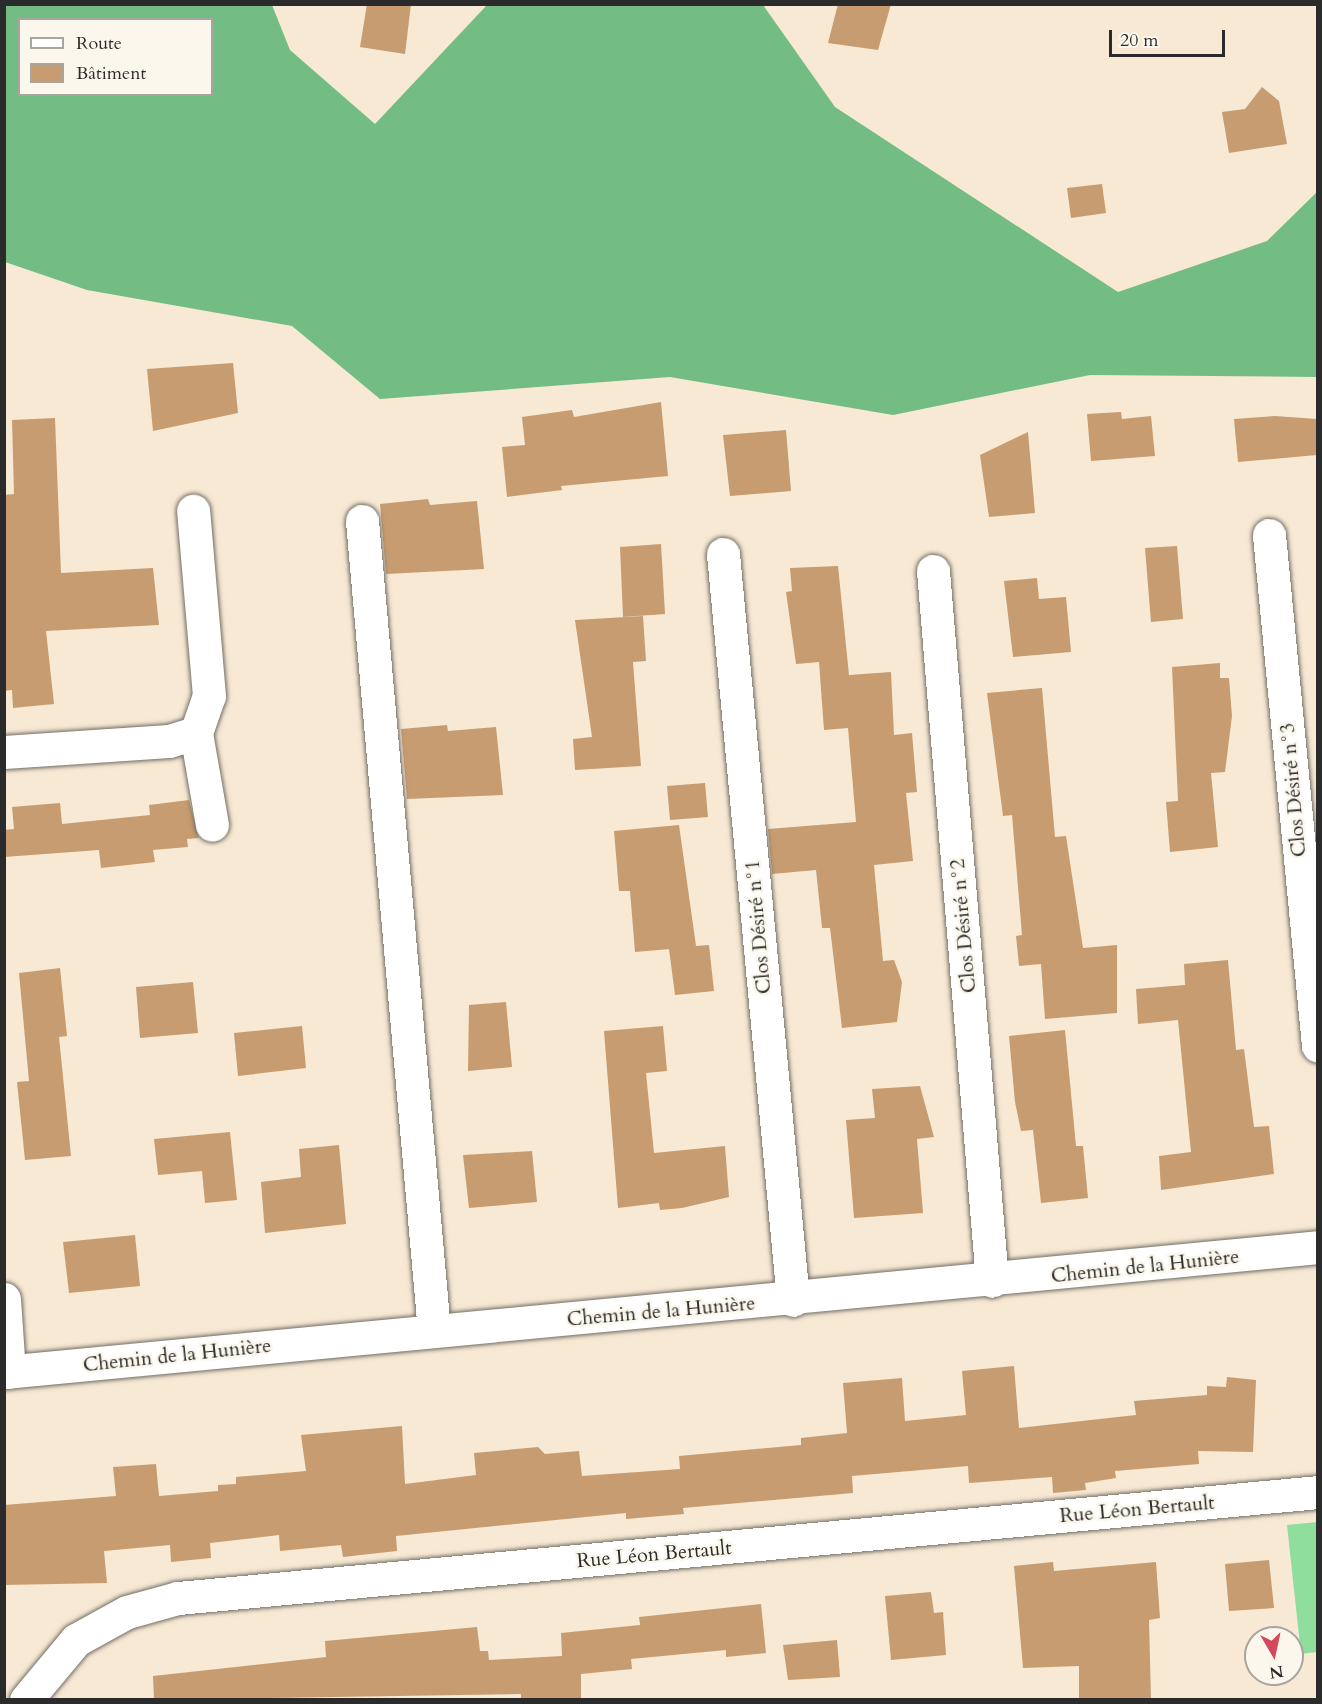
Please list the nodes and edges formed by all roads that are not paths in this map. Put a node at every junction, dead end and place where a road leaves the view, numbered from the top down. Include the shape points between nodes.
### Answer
1 (193, 511) dead end
2 (362, 521) dead end
3 (1269, 535) dead end
4 (723, 554) dead end
5 (933, 571) dead end
6 (196, 733) junction
7 (4, 752) edge
8 (212, 825) dead end
9 (1317, 1046) edge
10 (1317, 1247) edge
11 (992, 1281) junction
12 (4, 1299) edge
13 (793, 1300) junction
14 (434, 1331) junction
15 (7, 1372) edge
16 (1317, 1492) edge
17 (26, 1700) edge

1 - 6 street via 209,696
2 - 14 street
3 - 9 street, Clos Désiré n°3
4 - 13 street, Clos Désiré n°1
5 - 11 street, Clos Désiré n°2
6 - 7 street via 169,741
6 - 8 street
10 - 11 street, Chemin de la Hunière
11 - 13 street, Chemin de la Hunière
12 - 15 street
13 - 14 street, Chemin de la Hunière
14 - 15 street, Chemin de la Hunière
16 - 17 street, Rue Léon Bertault via 178,1598 127,1612 76,1640

